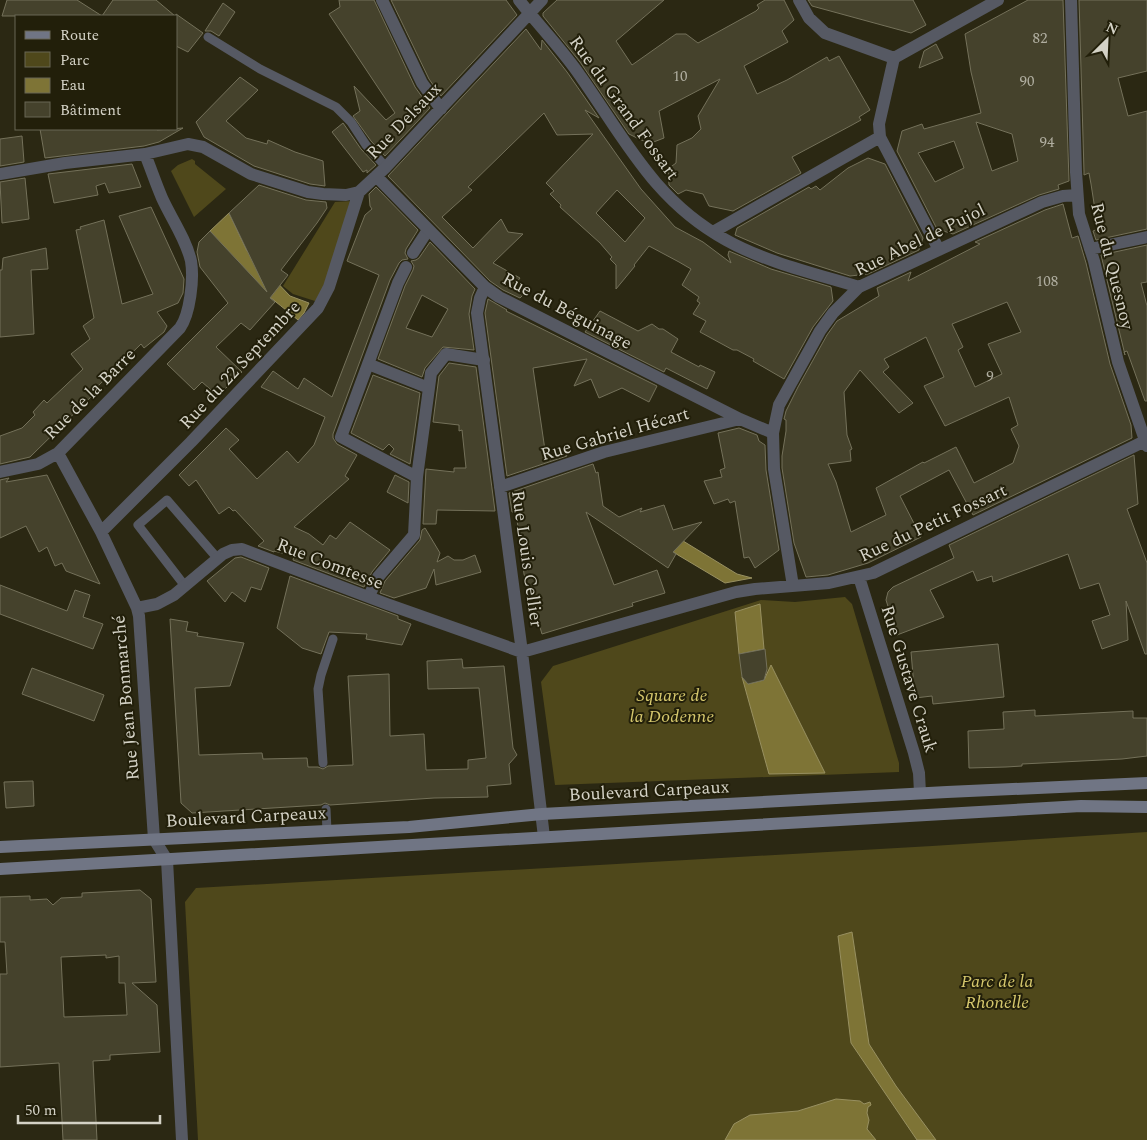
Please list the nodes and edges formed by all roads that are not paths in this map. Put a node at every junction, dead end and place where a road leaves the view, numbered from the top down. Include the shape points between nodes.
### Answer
1 (382, 0) edge
2 (519, 0) edge
3 (542, 0) edge
4 (799, 0) edge
5 (998, 0) edge
6 (1071, 0) edge
7 (529, 13) junction
8 (208, 37) dead end
9 (894, 58) junction
10 (441, 109) junction
11 (880, 137) junction
12 (145, 154) junction
13 (381, 172) junction
14 (0, 174) edge
15 (359, 192) junction
16 (1077, 195) junction
17 (428, 230) junction
18 (712, 232) junction
19 (1147, 237) edge
20 (1090, 249) junction
21 (939, 250) junction
22 (413, 252) dead end
23 (406, 267) dead end
24 (486, 287) junction
25 (858, 287) junction
26 (484, 360) junction
27 (368, 364) junction
28 (429, 388) junction
29 (740, 419) junction
30 (773, 434) junction
31 (1146, 444) edge
32 (58, 452) junction
33 (0, 472) edge
34 (417, 476) junction
35 (500, 487) junction
36 (101, 532) junction
37 (218, 559) junction
38 (859, 577) junction
39 (185, 586) junction
40 (793, 586) junction
41 (369, 596) junction
42 (137, 608) junction
43 (333, 639) dead end
44 (522, 652) junction
45 (323, 763) dead end
46 (1147, 783) edge
47 (920, 793) junction
48 (1147, 808) edge
49 (326, 809) dead end
50 (542, 814) junction
51 (327, 831) junction
52 (544, 837) junction
53 (154, 839) junction
54 (0, 847) edge
55 (167, 860) junction
56 (0, 869) edge
57 (182, 1140) edge

1 - 10 street via 420,78
2 - 7 street, Rue du Grand Fossart
3 - 7 street, Rue Delsaux
4 - 9 street via 809,18 825,33
5 - 9 street
6 - 16 street, Rue du Quesnoy
7 - 10 street, Rue Delsaux
7 - 18 street, Rue du Grand Fossart via 572,64 654,181 683,211
8 - 13 lane via 260,70 336,107 351,122
9 - 11 street via 879,124
10 - 13 street, Rue Delsaux
11 - 18 street
11 - 21 street
12 - 14 street
12 - 15 street via 194,144 262,178 308,192 346,195
12 - 32 street, Rue de la Barre via 189,255 192,274 187,314 180,328
13 - 15 street, Rue Delsaux
13 - 17 street, Rue du Béguinage
15 - 36 street, Rue du 22 Septembre via 329,287 318,308 192,442
16 - 20 street, Rue du Quesnoy via 1081,224
16 - 21 street, Rue Abel de Pujol via 1042,202
17 - 22 street
17 - 24 street, Rue du Béguinage
18 - 25 street, Rue du Grand Fossart via 753,254
19 - 20 street
20 - 31 street, Rue du Quesnoy via 1118,362
21 - 25 street, Rue Abel de Pujol
23 - 27 street
24 - 26 street, Rue Louis Cellier via 477,313
24 - 29 street, Rue du Béguinage via 499,297
25 - 30 street, Rue Abel de Pujol via 820,331 783,395
26 - 28 street via 446,354 431,372
26 - 35 street, Rue Louis Cellier
27 - 28 street
27 - 34 street via 341,437
28 - 34 street
29 - 30 street, Rue du Béguinage
29 - 35 street, Rue Gabriel Hécart via 604,452
30 - 40 street, Rue Abel de Pujol via 774,469
31 - 38 street, Rue du Petit Fossart
32 - 33 street, Rue de la Barre via 38,464
32 - 36 street, Rue Jean Bonmarché
34 - 41 street via 414,535 378,577
35 - 44 street, Rue Louis Cellier
36 - 42 street, Rue Jean Bonmarché
37 - 39 street, Rue Comtesse
37 - 39 lane via 166,500 138,525
37 - 41 street, Rue Comtesse via 232,550 242,549
38 - 40 street, Rue du Petit Fossart
38 - 47 street, Rue Gustave Crauk via 916,762
39 - 42 street, Rue Comtesse via 166,600
40 - 44 street, Rue du Petit Fossart via 736,592
41 - 44 street, Rue Comtesse
42 - 53 street, Rue Jean Bonmarché
43 - 45 lane via 318,690
44 - 50 street, Rue Louis Cellier
46 - 47 main road, Boulevard Carpeaux
47 - 50 main road, Boulevard Carpeaux
48 - 52 main road, Boulevard Carpeaux via 1080,806
49 - 51 lane
50 - 51 main road, Boulevard Carpeaux
50 - 52 street, Rue Louis Cellier
51 - 53 main road, Boulevard Carpeaux
52 - 55 main road, Boulevard Carpeaux
53 - 54 main road, Boulevard Carpeaux
53 - 55 street, Boulevard Carpeaux
55 - 56 main road, Boulevard Carpeaux
55 - 57 street

